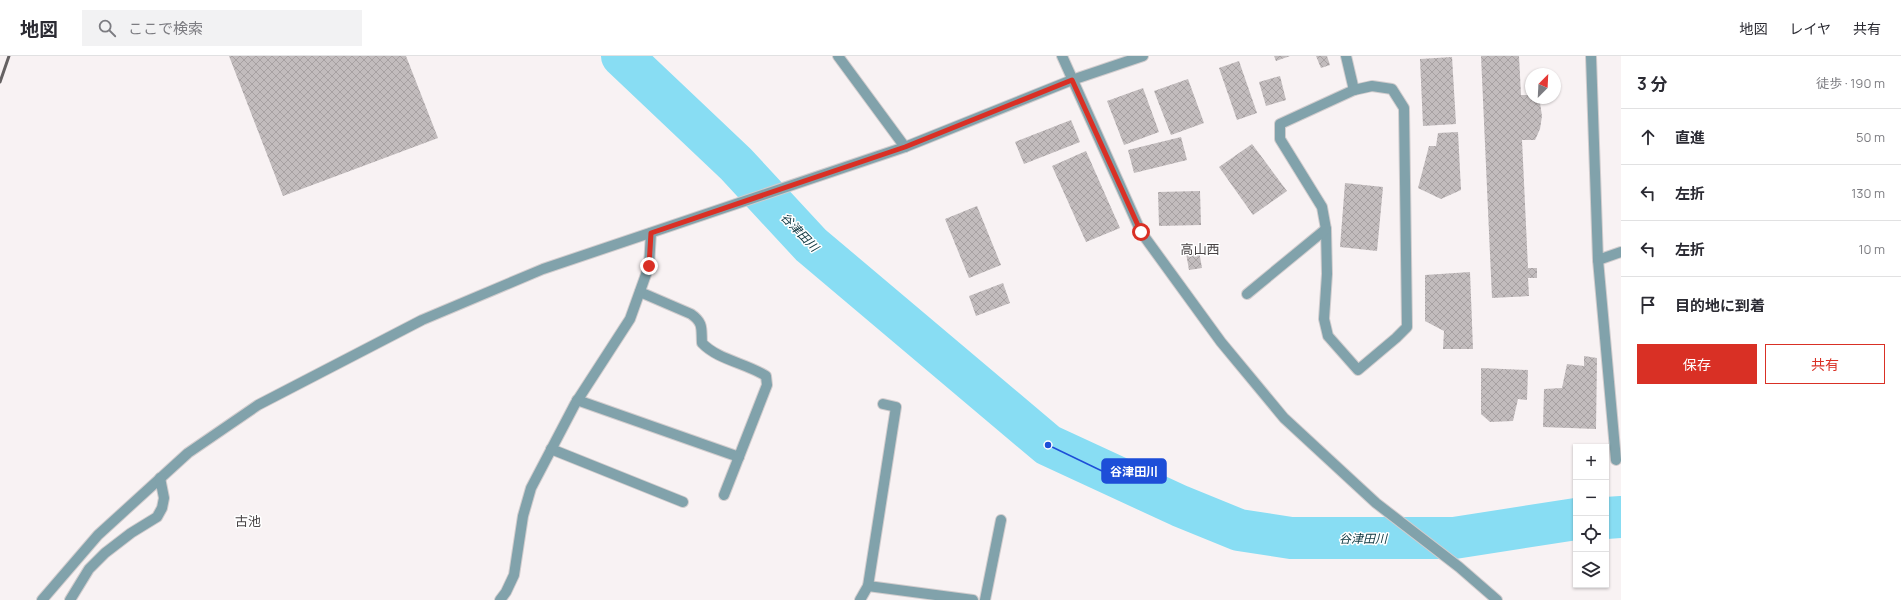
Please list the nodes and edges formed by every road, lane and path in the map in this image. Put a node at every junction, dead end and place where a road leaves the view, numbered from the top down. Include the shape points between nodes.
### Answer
1 (838, 56) edge
2 (1062, 56) edge
3 (1143, 56) edge
4 (1346, 56) edge
5 (1591, 56) edge
6 (1072, 80) junction
7 (1354, 90) junction
8 (905, 147) junction
9 (1326, 229) junction
10 (651, 233) junction
11 (1621, 252) edge
12 (1598, 260) junction
13 (640, 292) junction
14 (1247, 294) dead end
15 (578, 400) junction
16 (883, 404) dead end
17 (551, 449) junction
18 (739, 457) junction
19 (1616, 460) dead end
20 (160, 478) junction
21 (724, 495) dead end
22 (683, 502) dead end
23 (1001, 520) dead end
24 (868, 586) junction
25 (72, 599) edge
26 (42, 600) edge
27 (500, 600) edge
28 (860, 600) edge
29 (974, 600) edge
30 (985, 600) edge
31 (1496, 600) edge

1 - 8 street
2 - 6 street
3 - 6 street
4 - 7 street
5 - 12 street
6 - 8 street
6 - 31 street via 1141,232 1221,342 1284,418 1376,503 1459,567
7 - 9 street via 1280,124 1280,139 1322,207
7 - 9 street via 1372,86 1392,89 1404,108 1407,327 1358,370 1328,336 1324,319
8 - 10 street
9 - 14 street
10 - 13 street via 649,266
10 - 20 street via 543,269 422,320 258,405 188,453
11 - 12 street
12 - 19 street
13 - 15 street via 630,319
13 - 18 street via 699,319 702,326 702,343 706,347 766,376 767,386
15 - 17 street
15 - 18 street
16 - 24 street via 896,407
17 - 22 street
17 - 27 street via 531,488 523,516 514,575
18 - 21 street
20 - 25 street via 164,498 157,517 105,553 89,569
20 - 26 street via 98,535
23 - 30 street
24 - 28 street
24 - 29 street

